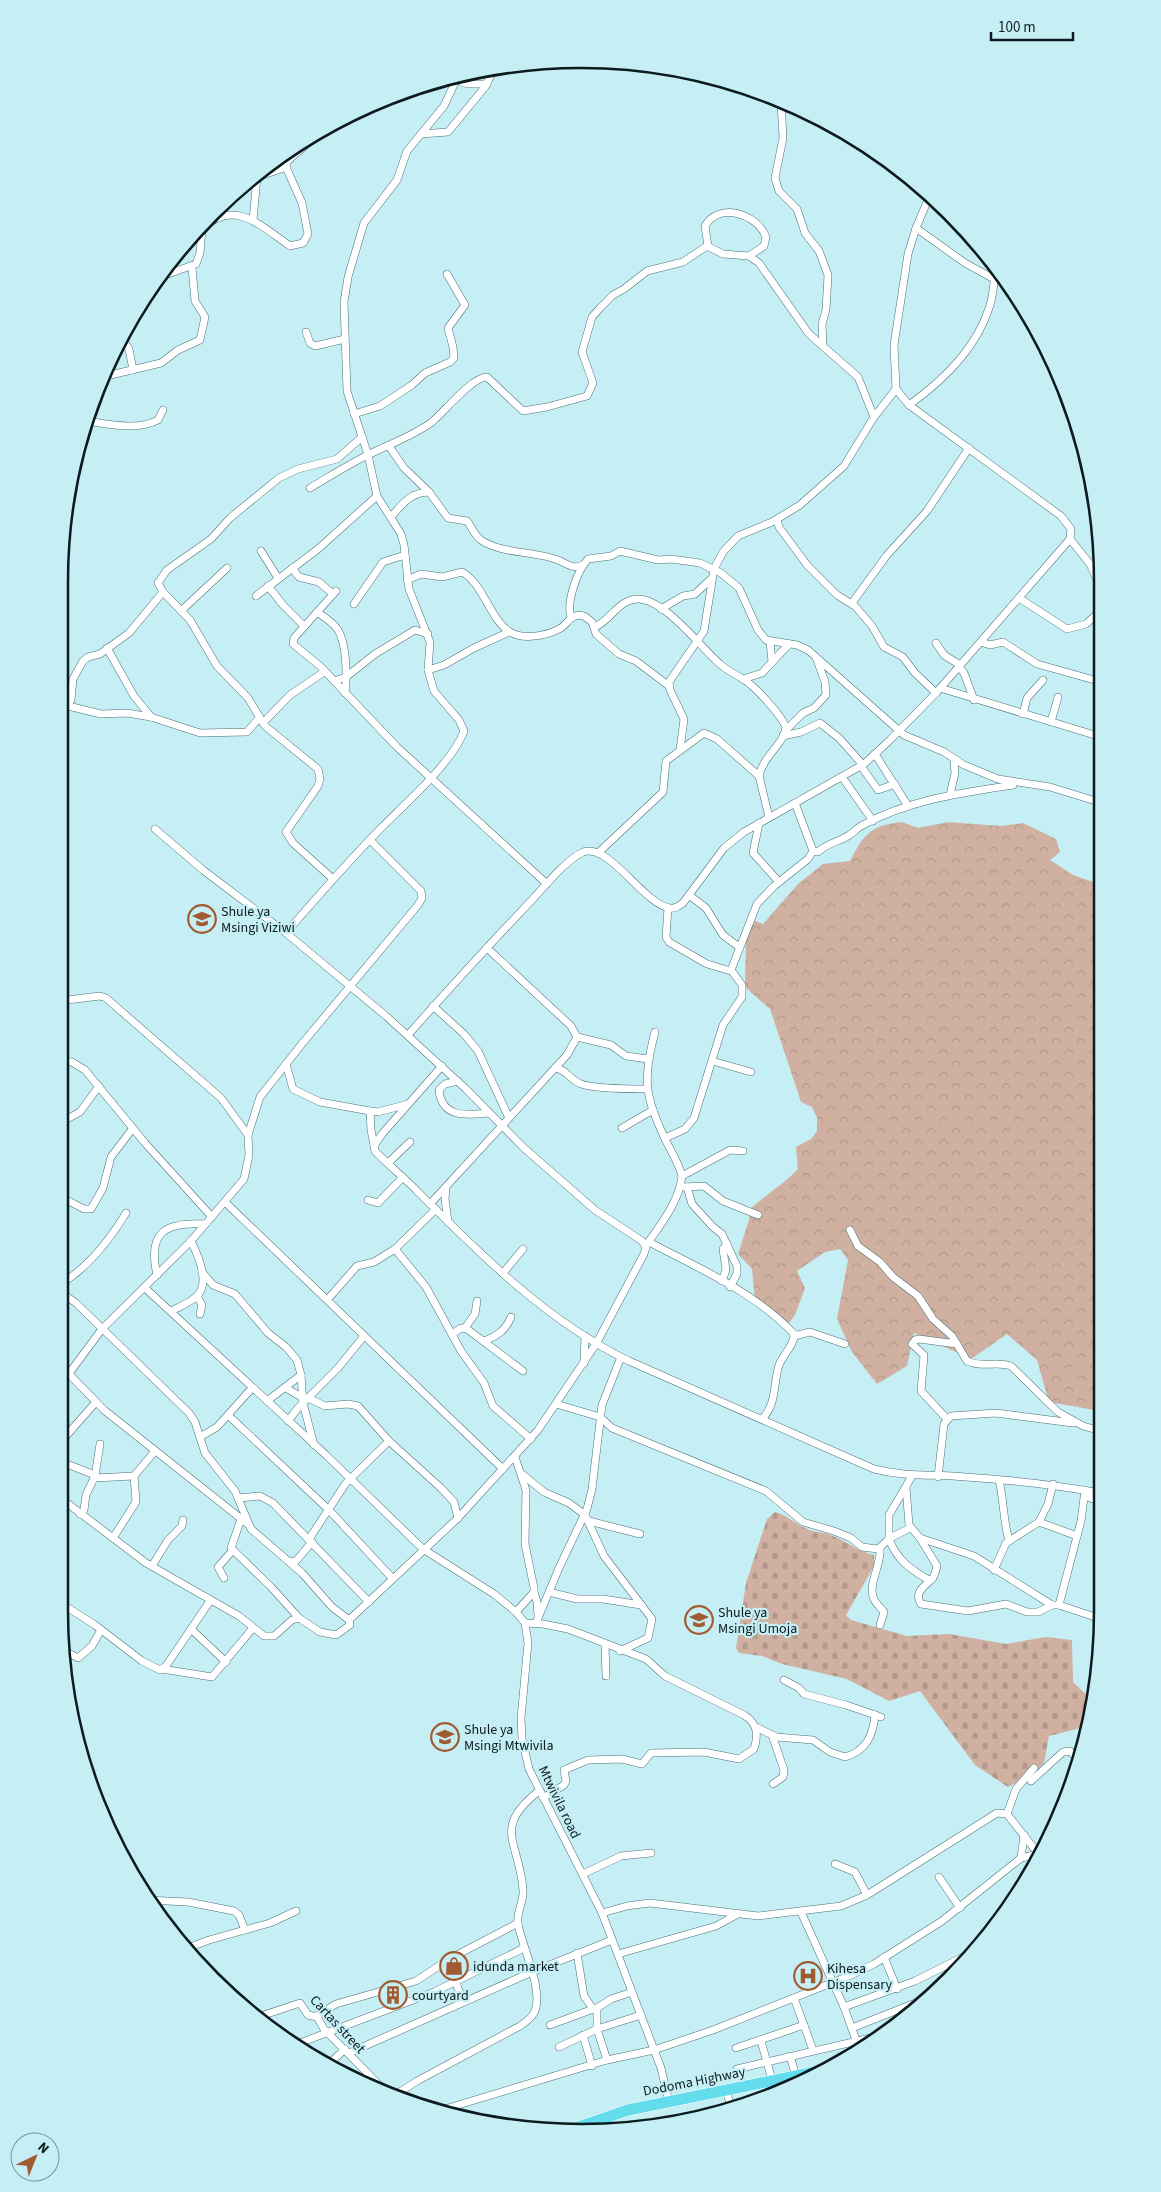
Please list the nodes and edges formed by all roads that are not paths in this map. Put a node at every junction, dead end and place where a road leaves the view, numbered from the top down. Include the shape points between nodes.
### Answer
1 (491, 75) edge
2 (462, 82) edge
3 (453, 84) edge
4 (487, 84) junction
5 (781, 109) edge
6 (421, 134) junction
7 (293, 155) edge
8 (284, 162) edge
9 (286, 165) junction
10 (273, 170) edge
11 (256, 183) edge
12 (927, 202) edge
13 (216, 220) edge
14 (253, 220) junction
15 (916, 228) junction
16 (201, 235) edge
17 (708, 246) junction
18 (749, 256) junction
19 (192, 268) junction
20 (447, 274) dead end
21 (168, 276) edge
22 (994, 279) joint
23 (306, 332) dead end
24 (345, 339) junction
25 (126, 343) edge
26 (823, 346) junction
27 (133, 370) junction
28 (111, 375) edge
29 (896, 389) junction
30 (909, 405) junction
31 (163, 410) dead end
32 (354, 414) junction
33 (874, 417) junction
34 (93, 423) edge
35 (362, 437) junction
36 (389, 446) junction
37 (969, 448) junction
38 (368, 455) junction
39 (310, 488) dead end
40 (429, 492) junction
41 (377, 496) junction
42 (390, 516) junction
43 (777, 520) junction
44 (1070, 539) junction
45 (261, 551) dead end
46 (405, 555) junction
47 (583, 565) junction
48 (227, 568) dead end
49 (292, 568) junction
50 (714, 569) junction
51 (1094, 572) edge
52 (278, 578) junction
53 (712, 578) junction
54 (407, 580) junction
55 (268, 586) junction
56 (163, 592) junction
57 (256, 596) dead end
58 (1019, 598) junction
59 (852, 603) junction
60 (354, 604) dead end
61 (661, 609) junction
62 (181, 611) junction
63 (317, 612) junction
64 (1094, 617) edge
65 (571, 618) junction
66 (304, 626) junction
67 (595, 627) junction
68 (509, 632) junction
69 (428, 634) junction
70 (697, 642) junction
71 (770, 642) junction
72 (981, 642) junction
73 (936, 643) dead end
74 (788, 644) junction
75 (107, 648) junction
76 (816, 657) junction
77 (772, 662) junction
78 (959, 666) junction
79 (428, 670) junction
80 (324, 672) junction
81 (346, 678) junction
82 (743, 679) junction
83 (1043, 680) dead end
84 (334, 681) junction
85 (1094, 681) edge
86 (669, 686) junction
87 (938, 691) junction
88 (345, 693) junction
89 (1058, 697) dead end
90 (974, 700) junction
91 (68, 705) joint
92 (1023, 714) junction
93 (151, 717) junction
94 (261, 720) junction
95 (1050, 722) junction
96 (684, 726) junction
97 (898, 732) junction
98 (785, 733) junction
99 (1094, 735) edge
100 (696, 738) junction
101 (680, 750) junction
102 (875, 754) junction
103 (954, 759) junction
104 (862, 765) junction
105 (432, 776) junction
106 (759, 776) junction
107 (842, 776) junction
108 (895, 784) junction
109 (1021, 784) junction
110 (950, 794) junction
111 (1094, 800) edge
112 (795, 803) junction
113 (908, 806) junction
114 (769, 817) junction
115 (874, 821) junction
116 (759, 823) junction
117 (155, 829) dead end
118 (370, 840) junction
119 (813, 850) junction
120 (598, 853) junction
121 (333, 879) junction
122 (780, 882) junction
123 (547, 884) junction
124 (689, 895) junction
125 (668, 908) junction
126 (286, 933) junction
127 (487, 948) junction
128 (739, 948) junction
129 (731, 971) junction
130 (350, 986) junction
131 (68, 1000) edge
132 (433, 1006) junction
133 (655, 1032) dead end
134 (408, 1035) junction
135 (577, 1037) junction
136 (648, 1059) junction
137 (712, 1061) junction
138 (68, 1063) edge
139 (286, 1064) junction
140 (442, 1066) junction
141 (555, 1068) junction
142 (751, 1072) dead end
143 (458, 1081) junction
144 (99, 1086) junction
145 (646, 1089) junction
146 (408, 1104) junction
147 (652, 1110) junction
148 (370, 1111) junction
149 (489, 1113) junction
150 (68, 1118) edge
151 (510, 1118) junction
152 (502, 1127) junction
153 (133, 1128) junction
154 (622, 1128) dead end
155 (248, 1134) junction
156 (665, 1138) junction
157 (410, 1142) dead end
158 (374, 1145) junction
159 (743, 1151) dead end
160 (388, 1163) junction
161 (682, 1176) junction
162 (403, 1177) junction
163 (684, 1187) junction
164 (446, 1188) junction
165 (368, 1200) dead end
166 (68, 1201) edge
167 (226, 1203) junction
168 (433, 1207) junction
169 (126, 1213) dead end
170 (758, 1215) dead end
171 (212, 1217) junction
172 (448, 1223) junction
173 (205, 1224) junction
174 (850, 1230) dead end
175 (191, 1241) junction
176 (727, 1244) junction
177 (647, 1245) junction
178 (395, 1249) junction
179 (523, 1249) dead end
180 (202, 1272) junction
181 (504, 1273) junction
182 (157, 1275) junction
183 (68, 1278) edge
184 (722, 1282) junction
185 (730, 1287) junction
186 (145, 1288) junction
187 (198, 1296) junction
188 (68, 1298) edge
189 (328, 1299) junction
190 (476, 1301) dead end
191 (171, 1311) junction
192 (200, 1314) dead end
193 (511, 1317) dead end
194 (465, 1328) junction
195 (102, 1330) junction
196 (452, 1334) junction
197 (364, 1336) junction
198 (585, 1336) junction
199 (794, 1336) junction
200 (484, 1340) junction
201 (596, 1344) junction
202 (845, 1344) dead end
203 (957, 1344) junction
204 (621, 1358) junction
205 (584, 1364) junction
206 (523, 1370) dead end
207 (68, 1373) joint
208 (301, 1375) junction
209 (252, 1388) junction
210 (286, 1388) junction
211 (305, 1400) junction
212 (267, 1401) junction
213 (96, 1402) junction
214 (556, 1404) junction
215 (228, 1416) junction
216 (600, 1417) junction
217 (762, 1419) junction
218 (947, 1419) junction
219 (288, 1421) junction
220 (1078, 1423) junction
221 (1094, 1429) edge
222 (68, 1434) edge
223 (200, 1437) junction
224 (531, 1439) junction
225 (389, 1441) junction
226 (100, 1444) dead end
227 (314, 1445) junction
228 (155, 1451) junction
229 (515, 1457) junction
230 (68, 1465) edge
231 (504, 1469) junction
232 (522, 1474) junction
233 (94, 1476) junction
234 (134, 1476) junction
235 (912, 1476) junction
236 (938, 1477) junction
237 (350, 1478) junction
238 (999, 1480) junction
239 (1053, 1484) junction
240 (906, 1487) junction
241 (1085, 1493) junction
242 (1094, 1493) edge
243 (238, 1498) junction
244 (1094, 1498) edge
245 (68, 1504) edge
246 (329, 1510) junction
247 (80, 1514) junction
248 (458, 1518) junction
249 (587, 1518) junction
250 (241, 1519) junction
251 (183, 1520) dead end
252 (1040, 1522) junction
253 (249, 1525) junction
254 (910, 1528) junction
255 (640, 1534) dead end
256 (1077, 1536) junction
257 (113, 1538) junction
258 (920, 1538) junction
259 (890, 1539) junction
260 (310, 1540) junction
261 (1009, 1541) junction
262 (880, 1548) junction
263 (423, 1549) junction
264 (233, 1550) junction
265 (290, 1562) junction
266 (152, 1566) junction
267 (994, 1570) junction
268 (224, 1578) dead end
269 (392, 1579) junction
270 (929, 1580) junction
271 (534, 1592) junction
272 (549, 1592) junction
273 (210, 1601) junction
274 (369, 1602) junction
275 (641, 1605) junction
276 (1056, 1605) junction
277 (68, 1608) edge
278 (516, 1612) junction
279 (1094, 1615) edge
280 (299, 1618) junction
281 (349, 1620) junction
282 (537, 1621) junction
283 (525, 1623) junction
284 (880, 1625) dead end
285 (253, 1628) junction
286 (191, 1629) junction
287 (101, 1630) junction
288 (605, 1645) junction
289 (620, 1651) junction
290 (70, 1654) edge
291 (226, 1662) junction
292 (162, 1669) junction
293 (606, 1676) dead end
294 (784, 1680) dead end
295 (756, 1727) junction
296 (772, 1735) junction
297 (1073, 1754) edge
298 (1034, 1768) dead end
299 (1031, 1781) dead end
300 (773, 1784) dead end
301 (541, 1794) junction
302 (1007, 1814) junction
303 (1024, 1835) junction
304 (1035, 1849) edge
305 (651, 1853) dead end
306 (1031, 1856) edge
307 (1021, 1858) junction
308 (835, 1864) dead end
309 (583, 1874) junction
310 (939, 1877) dead end
311 (867, 1895) junction
312 (157, 1900) edge
313 (960, 1908) junction
314 (296, 1910) dead end
315 (801, 1912) junction
316 (602, 1914) junction
317 (738, 1914) junction
318 (518, 1923) junction
319 (245, 1930) junction
320 (612, 1940) junction
321 (192, 1947) edge
322 (524, 1948) junction
323 (577, 1952) junction
324 (618, 1954) junction
325 (884, 1957) junction
326 (451, 1958) junction
327 (949, 1968) edge
328 (532, 1972) junction
329 (457, 1981) junction
330 (831, 1983) junction
331 (897, 1988) junction
332 (632, 1992) junction
333 (794, 1998) junction
334 (465, 2002) junction
335 (908, 2006) edge
336 (844, 2007) junction
337 (595, 2009) junction
338 (264, 2015) edge
339 (641, 2015) junction
340 (316, 2016) junction
341 (550, 2025) dead end
342 (804, 2025) junction
343 (852, 2028) junction
344 (597, 2029) junction
345 (327, 2032) junction
346 (583, 2035) junction
347 (864, 2039) edge
348 (762, 2041) junction
349 (856, 2041) junction
350 (302, 2042) edge
351 (559, 2046) dead end
352 (736, 2048) dead end
353 (654, 2050) junction
354 (813, 2050) junction
355 (347, 2051) junction
356 (790, 2056) junction
357 (607, 2060) junction
358 (334, 2061) edge
359 (768, 2061) junction
360 (592, 2066) junction
361 (737, 2069) dead end
362 (796, 2076) joint
363 (772, 2080) junction
364 (378, 2082) edge
365 (401, 2091) edge
366 (726, 2091) junction
367 (669, 2102) junction
368 (730, 2102) edge
369 (451, 2108) edge
370 (605, 2123) edge

1 - 4 street
2 - 4 street
3 - 6 street via 444,106
4 - 6 street via 448,132
5 - 26 street via 783,138 775,178 779,191 797,209 805,233 819,251 828,275 822,324
6 - 24 street via 407,151 396,180 364,223 345,286
7 - 9 street
8 - 9 street
9 - 10 street
9 - 14 street via 302,203 308,234 306,239 290,246
11 - 14 street
12 - 15 street
13 - 14 street via 233,214
15 - 22 street
15 - 29 street via 905,265 895,330
16 - 19 street via 200,253
17 - 18 street via 723,254
17 - 18 street via 705,226 711,218 720,214 745,215 758,222 766,237 764,246
17 - 36 street via 684,262 640,275 613,295 592,317 582,352 593,383 587,396 524,411 487,377 483,377 431,422
18 - 26 street via 759,263 800,323
19 - 21 street via 178,269
19 - 27 street via 196,301 205,317 200,340 178,350 161,363
20 - 32 street via 464,305 448,328 454,358 425,373 380,406
22 - 30 street via 986,317 963,358
23 - 24 street via 310,343 315,346
24 - 32 street via 347,391
25 - 27 street
26 - 33 street via 858,377
27 - 28 street
29 - 30 street
29 - 33 street
30 - 37 street
31 - 34 street via 158,420 150,422 119,425
32 - 35 street
33 - 43 street via 844,466 800,505
35 - 38 street
35 - 56 street via 337,459 298,469 279,478 230,518 211,539 167,570 158,583
36 - 38 street
36 - 40 street via 406,471
37 - 44 street via 1061,516 1071,529
37 - 59 street via 927,511 887,555
38 - 39 street
38 - 41 street
40 - 42 street via 411,496
40 - 47 street via 448,518 467,521 476,535 488,544 550,558 566,565
41 - 42 street
41 - 49 street
42 - 46 street via 401,534
43 - 50 street via 735,539
43 - 59 street via 807,565 837,595
44 - 51 street
44 - 58 street
45 - 52 street
46 - 54 street
46 - 60 street via 383,562
47 - 50 street via 588,559 611,556 620,551 658,560 691,561
47 - 65 street via 570,604
48 - 62 street
49 - 52 street
49 - 63 street via 299,577 319,582 334,593
50 - 53 street
50 - 71 street via 739,588 758,630
52 - 55 street
53 - 61 street via 695,594 683,596
53 - 70 street via 707,624
54 - 68 street via 421,574 442,577 462,572 474,583
54 - 69 street via 418,616
55 - 57 street
55 - 66 street
56 - 62 street
56 - 75 street via 136,626
58 - 64 street via 1067,629 1086,624
58 - 72 street
59 - 87 street via 884,647 903,657 915,673
61 - 67 street via 640,599 627,601
61 - 70 street
62 - 94 street via 193,624 217,666 248,698
63 - 66 street
63 - 81 street via 332,623 340,635 347,665
65 - 67 street via 584,616
65 - 68 street via 561,628 547,633 524,637
66 - 80 street via 293,644
67 - 86 street via 596,634 619,654 636,661
68 - 79 street
69 - 79 street
69 - 81 street via 415,630 375,654
70 - 82 street via 721,665
70 - 86 street via 674,672
71 - 74 street
71 - 77 street
72 - 78 street
72 - 85 street via 990,645 1003,642 1043,666
73 - 78 street via 944,655
74 - 76 street via 803,646
74 - 77 street
75 - 91 street via 81,664 73,679
75 - 93 street via 134,696
76 - 97 street
76 - 98 street via 826,695 814,708 803,712
77 - 82 street via 758,675
78 - 87 street
78 - 90 street
79 - 105 street via 437,696 459,720 464,731
80 - 84 street
80 - 94 street
81 - 84 street
81 - 88 street
82 - 98 street via 782,720
83 - 92 street via 1027,698
84 - 88 street
86 - 96 street
87 - 90 street
87 - 97 street
88 - 105 street via 386,736
89 - 95 street
90 - 92 street
91 - 93 street via 101,714 127,713
92 - 95 street
93 - 94 street via 209,734 247,732
94 - 121 street via 281,741 314,765 319,773 318,786 286,832 292,842
95 - 99 street
96 - 100 street
96 - 101 street
97 - 102 street
97 - 103 street
98 - 104 street via 801,732 820,724 839,738
98 - 106 street via 761,765
100 - 101 street
100 - 106 street via 709,734
101 - 120 street via 669,758 664,768 663,792
102 - 104 street
102 - 108 street
103 - 109 street via 998,779
103 - 110 street
104 - 107 street
104 - 108 street via 878,790
105 - 118 street
105 - 123 street
106 - 114 street
107 - 112 street
107 - 115 street
108 - 113 street
109 - 110 street
109 - 111 street via 1050,787
110 - 113 street
112 - 114 street
112 - 119 street
113 - 115 street
114 - 116 street
115 - 119 street via 818,852
116 - 122 street via 753,853
116 - 124 street via 724,848
117 - 126 street via 216,881
118 - 121 street
118 - 130 street via 415,883 422,891 422,898
119 - 122 street via 808,859
120 - 123 street via 584,852
120 - 125 street via 658,904
121 - 126 street
122 - 128 street via 757,904
123 - 127 street
124 - 125 street via 683,903
124 - 128 street via 706,908 723,935
125 - 129 street via 666,937 669,942 700,961
126 - 130 street
127 - 132 street
127 - 135 street via 571,1026
128 - 129 street
129 - 137 street via 742,985 742,997 723,1024
130 - 134 street
130 - 139 street
131 - 155 street via 106,998 221,1098
132 - 134 street
132 - 151 street via 478,1051
133 - 136 street
134 - 140 street
135 - 136 street via 611,1045 626,1056
135 - 141 street
136 - 145 street
137 - 142 street
137 - 156 street via 694,1118 685,1129
138 - 144 street via 79,1066
139 - 148 street via 296,1091 320,1102
139 - 155 street via 260,1097
140 - 143 street
140 - 146 street
141 - 145 street via 586,1086
141 - 151 street
143 - 149 street
143 - 149 street via 445,1084 439,1090 448,1110 459,1115
144 - 150 street via 80,1112
144 - 153 street
145 - 147 street
146 - 148 street via 385,1111
146 - 158 street
147 - 154 street
147 - 156 street
148 - 158 street
149 - 152 street
151 - 152 street
152 - 164 street
152 - 177 street via 596,1210
153 - 166 street via 111,1157 103,1188 91,1209 84,1210
153 - 171 street
155 - 167 street via 249,1155 244,1179
156 - 161 street
157 - 160 street
158 - 160 street via 375,1151
159 - 161 street via 730,1150
160 - 162 street
161 - 163 street
162 - 165 street via 378,1203
162 - 168 street
163 - 170 street via 704,1186 723,1201
163 - 176 street via 692,1204 722,1234
163 - 177 street
164 - 168 street
164 - 172 street
167 - 171 street
167 - 189 street
168 - 172 street
168 - 178 street
169 - 183 street via 103,1247
171 - 173 street
172 - 181 street
173 - 175 street
173 - 182 street via 180,1224 168,1227 158,1235 154,1246
174 - 203 street via 858,1246 912,1290
175 - 180 street
175 - 182 street
176 - 184 street via 723,1249 726,1270
176 - 185 street via 738,1269
177 - 184 street
177 - 201 street
178 - 189 street via 374,1262 359,1264
178 - 196 street via 426,1287
179 - 181 street
180 - 187 street
180 - 208 street via 213,1285 235,1294 268,1333 293,1354
181 - 198 street via 555,1316
182 - 186 street
184 - 185 street
185 - 199 street via 766,1311
186 - 191 street
186 - 195 street
187 - 191 street
187 - 192 street via 202,1305
188 - 195 street
189 - 197 street
190 - 194 street via 476,1314
191 - 209 street
193 - 200 street via 505,1329
194 - 196 street
194 - 200 street
195 - 207 street
195 - 223 street via 189,1413
196 - 224 street via 484,1383 494,1409
197 - 211 street via 338,1368
197 - 231 street
198 - 201 street
198 - 205 street
199 - 202 street via 810,1332
199 - 217 street via 778,1371 772,1404
200 - 206 street via 499,1355
201 - 204 street
201 - 205 street
203 - 218 street via 919,1339 912,1344 924,1355 921,1391
203 - 220 street via 964,1359 970,1363 1011,1366 1050,1406
204 - 216 street
204 - 217 street
205 - 214 street
207 - 213 street
208 - 210 street
208 - 211 street
209 - 212 street
209 - 215 street
210 - 211 street
210 - 212 street
211 - 219 street
211 - 225 street via 325,1406 358,1406
211 - 227 street
212 - 219 street
213 - 222 street
213 - 228 street
214 - 216 street
214 - 224 street
215 - 223 street
215 - 246 street
216 - 249 street
216 - 262 street via 612,1428 766,1491 807,1524 834,1530 866,1549
217 - 235 street via 864,1466
218 - 220 street via 982,1413
218 - 236 street
219 - 227 street
220 - 221 street
223 - 243 street via 205,1453
224 - 229 street
225 - 237 street
225 - 248 street via 454,1502
226 - 233 street
227 - 237 street
228 - 234 street
228 - 250 street
229 - 231 street
229 - 232 street
230 - 233 street
231 - 248 street
232 - 249 street via 544,1492 569,1503
232 - 271 street via 526,1490 525,1544
233 - 234 street
233 - 247 street
234 - 257 street via 136,1502
235 - 236 street
235 - 240 street
236 - 238 street
237 - 246 street
237 - 263 street
238 - 239 street
238 - 261 street
239 - 241 street
239 - 252 street
240 - 254 street
240 - 259 street via 889,1515
241 - 242 street
241 - 244 street
241 - 256 street
243 - 253 street
243 - 260 street via 265,1496
245 - 247 street
246 - 260 street
246 - 269 street
247 - 257 street
248 - 263 street
249 - 255 street
249 - 272 street
249 - 275 street via 604,1556
250 - 253 street
250 - 264 street via 231,1545
251 - 266 street via 182,1526 168,1540
252 - 256 street
252 - 261 street
253 - 265 street
254 - 258 street
254 - 259 street
256 - 276 street
257 - 266 street
258 - 267 street via 974,1556
258 - 270 street via 937,1564
259 - 262 street
259 - 270 street via 898,1558
260 - 265 street via 296,1561
260 - 274 street
261 - 267 street via 1003,1547
262 - 284 street via 873,1596 884,1612
263 - 269 street
263 - 278 street via 494,1594
264 - 268 street via 218,1568
264 - 280 street
265 - 281 street via 332,1607
266 - 273 street
267 - 276 street
269 - 274 street
270 - 276 street via 921,1589 918,1602 923,1605 968,1611 1006,1604 1027,1612 1038,1612
271 - 278 street
271 - 282 street
272 - 275 street via 577,1600 603,1599
272 - 282 street
273 - 285 street
273 - 286 street
274 - 281 street
275 - 289 street via 653,1621 649,1636
276 - 279 street
277 - 287 street
278 - 283 street
280 - 281 street via 320,1632 336,1635 350,1625
280 - 285 street via 274,1636 264,1636
282 - 283 street
282 - 288 street via 568,1629
283 - 301 street, Mtwivila road via 528,1643 522,1738 529,1769
285 - 291 street
286 - 291 street
286 - 292 street
287 - 290 street via 92,1646 78,1658
287 - 292 street via 142,1661
288 - 289 street
288 - 293 street
289 - 295 street via 646,1659 665,1676 744,1714
291 - 292 street via 209,1678
294 - 296 street via 804,1694 878,1716 874,1732 865,1746 845,1757 830,1752 814,1740
295 - 296 street
295 - 301 street via 754,1749 740,1759 693,1751 651,1753 642,1764 622,1759 580,1762 564,1770 566,1783 562,1787
296 - 300 street via 784,1770 783,1777
297 - 299 street via 1063,1752
298 - 302 street via 1016,1789
301 - 309 street, Mtwivila road
301 - 318 street via 518,1810 513,1821 513,1841 523,1889
302 - 303 street
302 - 311 street via 997,1813
303 - 304 street
303 - 307 street
305 - 309 street via 621,1856
306 - 307 street
307 - 313 street
308 - 311 street via 855,1872
309 - 316 street, Mtwivila road
310 - 313 street
311 - 315 street via 841,1906
312 - 319 street via 188,1902 234,1911
313 - 325 street
314 - 319 street via 270,1923
315 - 317 street via 758,1916
315 - 330 street
316 - 317 street via 627,1906 650,1904
316 - 320 street, Mtwivila road
317 - 324 street via 716,1926
318 - 322 street
318 - 326 street
319 - 321 street
320 - 323 street
320 - 324 street, Mtwivila road
322 - 328 street
322 - 329 street
323 - 328 street
323 - 337 street via 584,1996
324 - 332 street, Mtwivila road
325 - 330 street
325 - 331 street
326 - 329 street
326 - 340 street via 416,1981 336,2004
327 - 331 street
328 - 334 street
328 - 365 street via 538,1997 536,2010 530,2018
329 - 334 street
329 - 345 street
330 - 333 street
330 - 336 street
331 - 336 street
332 - 337 street
332 - 339 street, Mtwivila road
333 - 342 street
333 - 353 street
334 - 355 street
335 - 343 street
336 - 343 street
337 - 341 street
337 - 344 street
338 - 340 street, Cartas street via 298,2002 309,2016
339 - 344 street
339 - 353 street, Mtwivila road
340 - 345 street, Cartas street
342 - 348 street
342 - 354 street
343 - 349 street
344 - 346 street
344 - 357 street
345 - 350 street
345 - 355 street, Cartas street
346 - 351 street
346 - 360 street
347 - 349 street
348 - 352 street
348 - 359 street
349 - 354 street
353 - 357 street
353 - 367 street, Mtwivila road
354 - 356 street
355 - 358 street
355 - 364 street, Cartas street
356 - 359 street
356 - 362 street
357 - 360 street
359 - 361 street
359 - 363 street
360 - 369 street
362 - 363 highway, Dodoma Highway
363 - 366 highway, Dodoma Highway
366 - 367 highway, Dodoma Highway
366 - 368 street
367 - 370 highway, Dodoma Highway via 628,2110

